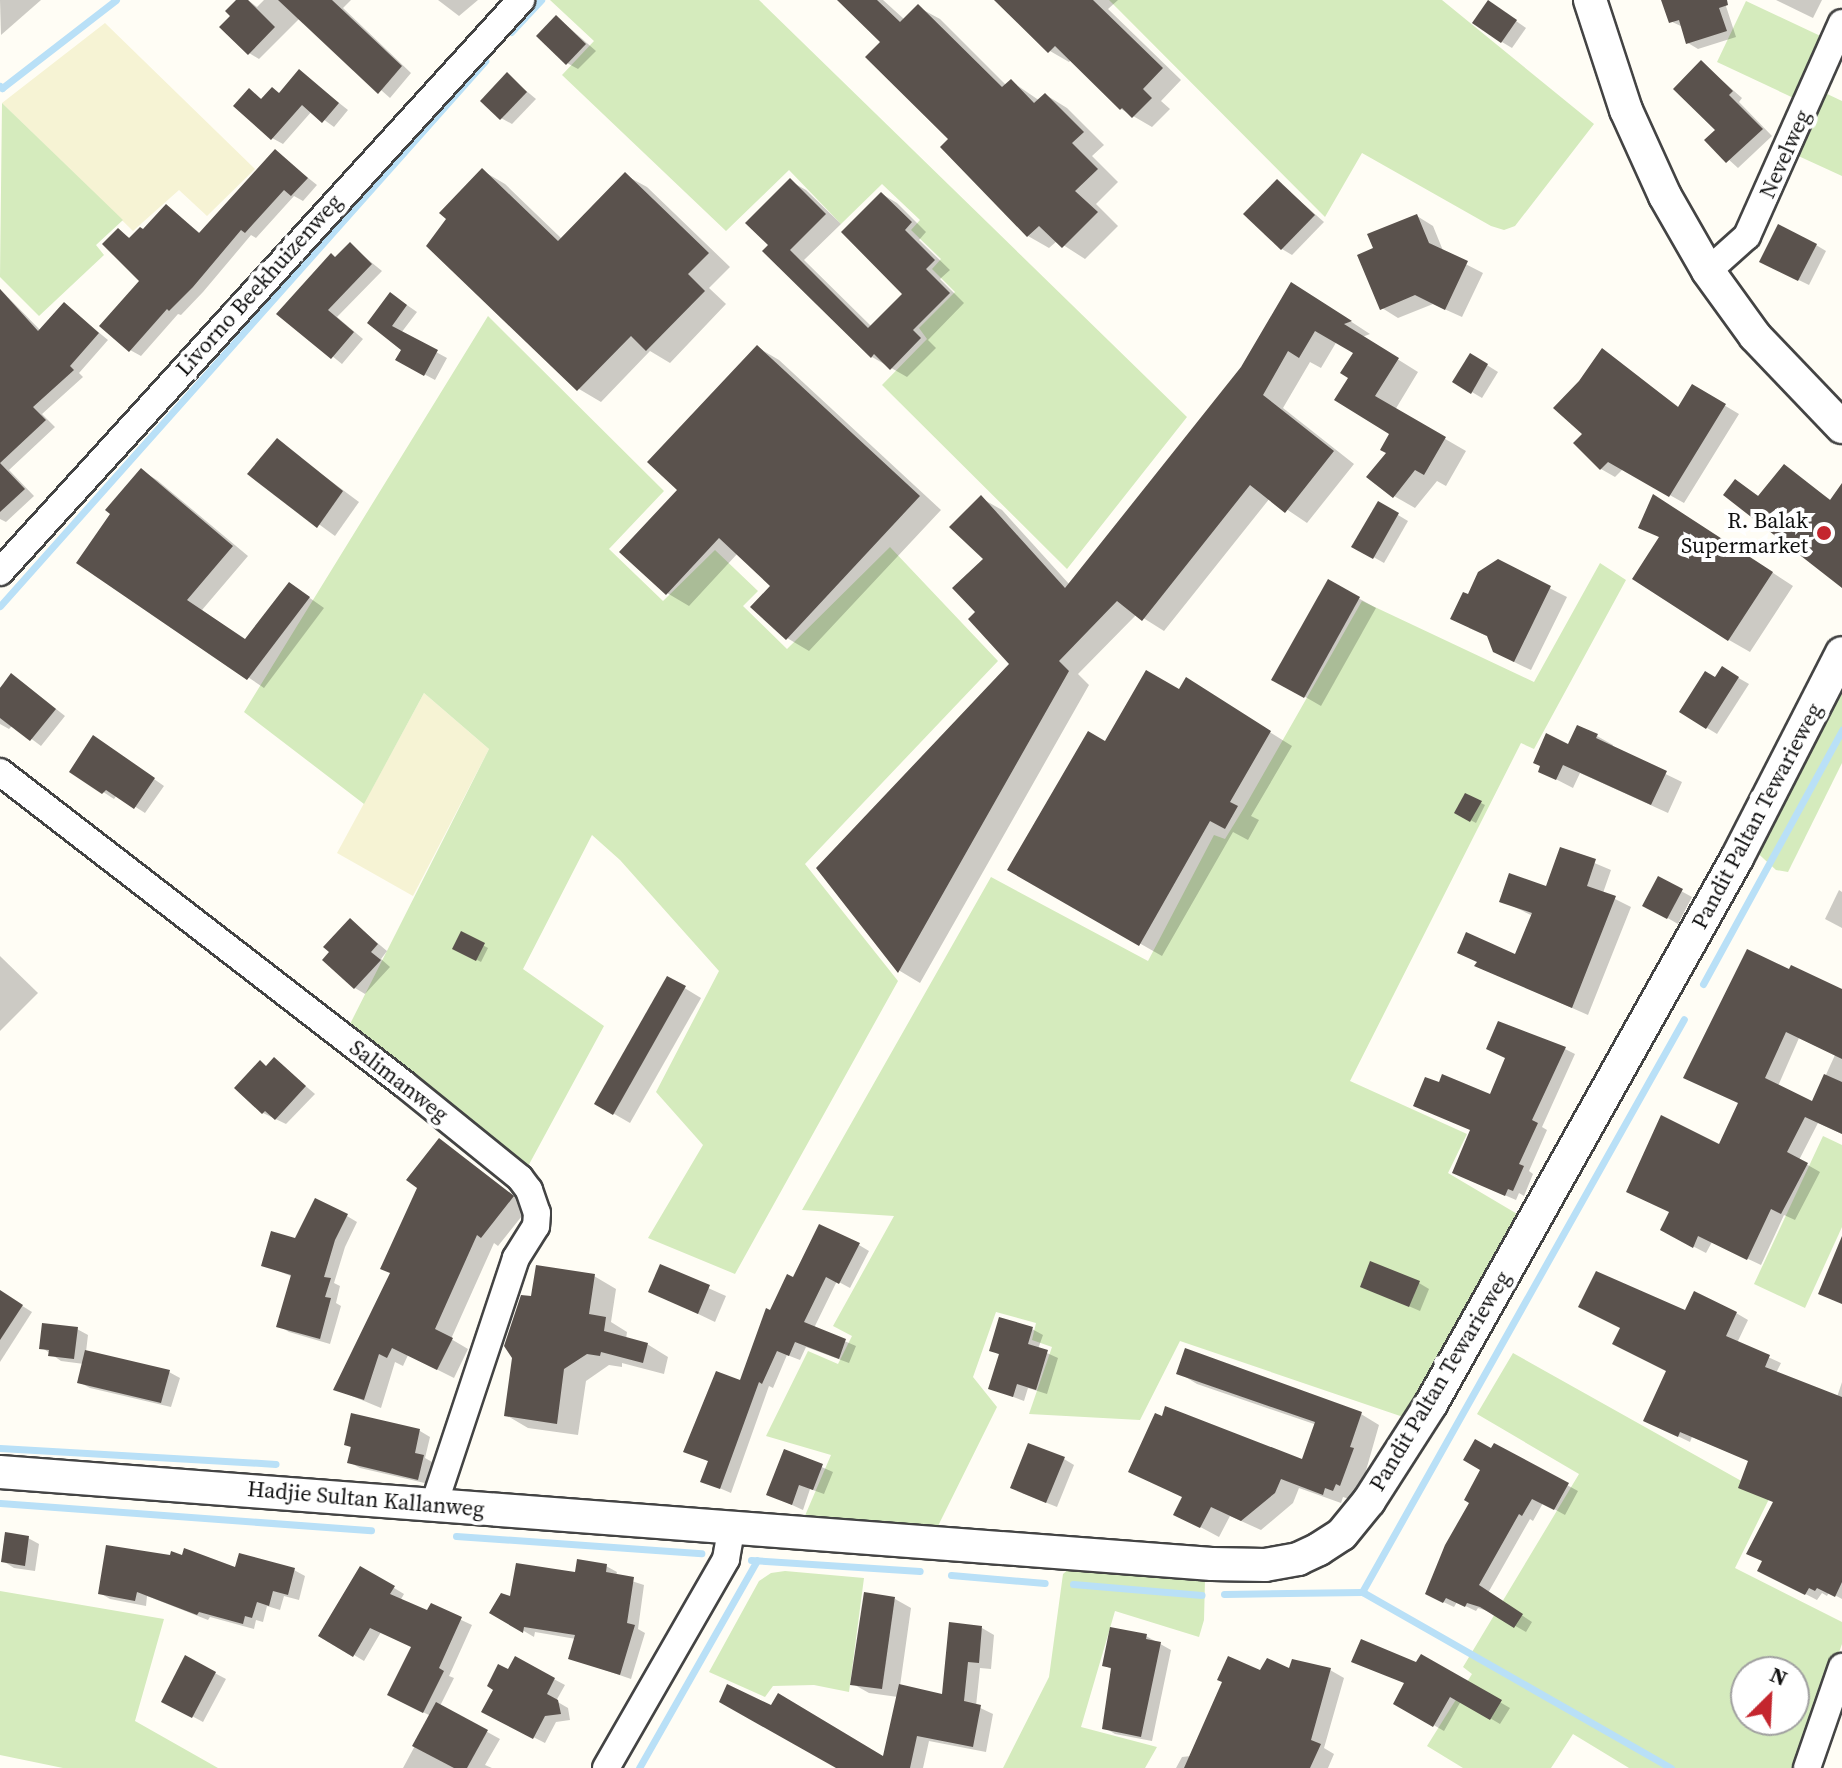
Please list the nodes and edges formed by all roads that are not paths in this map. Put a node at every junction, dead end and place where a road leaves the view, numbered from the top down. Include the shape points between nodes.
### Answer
1 (521, 0) edge
2 (1590, 0) edge
3 (1842, 23) edge
4 (1708, 271) junction
5 (1842, 427) edge
6 (0, 572) edge
7 (1842, 653) edge
8 (0, 772) edge
9 (0, 1472) edge
10 (434, 1505) junction
11 (731, 1530) junction
12 (1842, 1667) edge
13 (606, 1768) edge
14 (1807, 1768) edge

1 - 6 street, Livorno Beekhuizenweg
2 - 4 street via 1626,110 1665,196
3 - 4 street, Nevelweg via 1747,236
4 - 5 street via 1755,336
7 - 11 street, Pandit Paltan Tewarieweg via 1737,858 1438,1393 1342,1534 1298,1559 1265,1565
8 - 10 street, Salimanweg via 404,1084 529,1190 536,1226 516,1258
9 - 10 street, Hadjie Sultan Kallanweg
10 - 11 street, Hadjie Sultan Kallanweg
11 - 13 street via 726,1559
12 - 14 street

